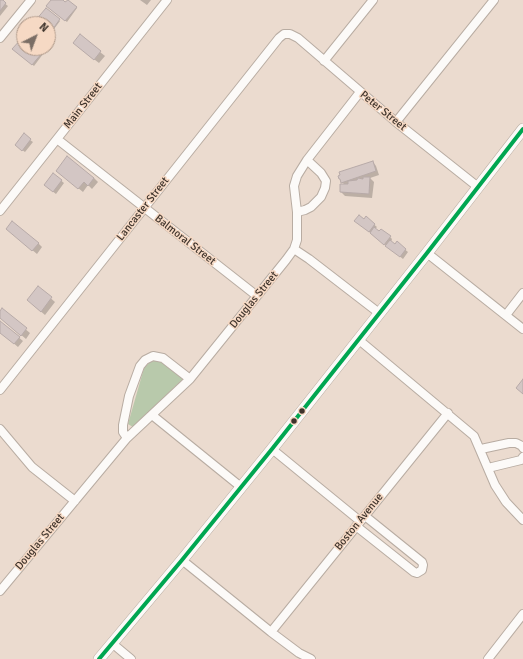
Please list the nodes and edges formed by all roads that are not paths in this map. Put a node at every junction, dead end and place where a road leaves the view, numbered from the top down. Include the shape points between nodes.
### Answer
1 (31, 0) edge
2 (166, 0) edge
3 (373, 0) edge
4 (494, 0) edge
5 (290, 34) joint
6 (0, 38) edge
7 (324, 61) junction
8 (360, 92) junction
9 (396, 122) junction
10 (523, 129) edge
11 (57, 139) junction
12 (307, 160) junction
13 (478, 187) junction
14 (144, 208) junction
15 (0, 211) edge
16 (297, 212) junction
17 (294, 249) junction
18 (427, 253) junction
19 (523, 294) edge
20 (257, 296) junction
21 (379, 313) junction
22 (506, 316) junction
23 (523, 329) edge
24 (359, 340) junction
25 (190, 379) junction
26 (0, 390) edge
27 (448, 413) junction
28 (152, 415) junction
29 (0, 430) edge
30 (127, 438) junction
31 (523, 448) edge
32 (272, 449) junction
33 (480, 449) junction
34 (523, 457) edge
35 (488, 468) junction
36 (241, 487) junction
37 (75, 501) junction
38 (523, 520) edge
39 (360, 521) junction
40 (182, 560) junction
41 (0, 590) edge
42 (523, 614) edge
43 (271, 632) junction
44 (113, 644) junction
45 (99, 659) edge
46 (131, 659) edge
47 (311, 659) edge
48 (488, 659) edge

1 - 6 street
2 - 11 street, Main Street
3 - 7 street
4 - 9 street
5 - 7 street, Peter Street
5 - 14 street, Lancaster Street via 284,34 279,38
7 - 8 street, Peter Street
8 - 9 street, Peter Street
8 - 12 street
9 - 13 street, Peter Street
10 - 13 main road
11 - 14 street, Balmoral Street
11 - 15 street, Main Street
12 - 16 street via 294,186
12 - 16 street via 321,173 326,181 325,188 321,197 311,207
13 - 18 main road
14 - 20 street, Balmoral Street
14 - 26 street, Lancaster Street
16 - 17 street
17 - 20 street, Douglas Street
17 - 21 street
18 - 21 main road
18 - 22 street
19 - 22 street
20 - 25 street, Douglas Street
21 - 24 main road
22 - 23 street
24 - 27 street
24 - 32 main road
25 - 28 street, Douglas Street
25 - 30 street via 163,358 153,356 144,360 129,396 122,432
27 - 33 street via 474,436
27 - 39 street, Boston Avenue
28 - 30 street, Douglas Street
28 - 36 street
29 - 37 street via 32,468
30 - 37 street, Douglas Street
31 - 33 street via 516,443 509,443
32 - 36 main road
32 - 39 street
33 - 35 street
34 - 35 street via 521,460
35 - 38 street via 506,502
36 - 40 main road
37 - 41 street, Douglas Street
39 - 39 street via 422,562 422,570 414,572
39 - 43 street, Boston Avenue
40 - 43 street
40 - 44 main road
42 - 48 street
43 - 47 street
44 - 45 main road
44 - 46 street

